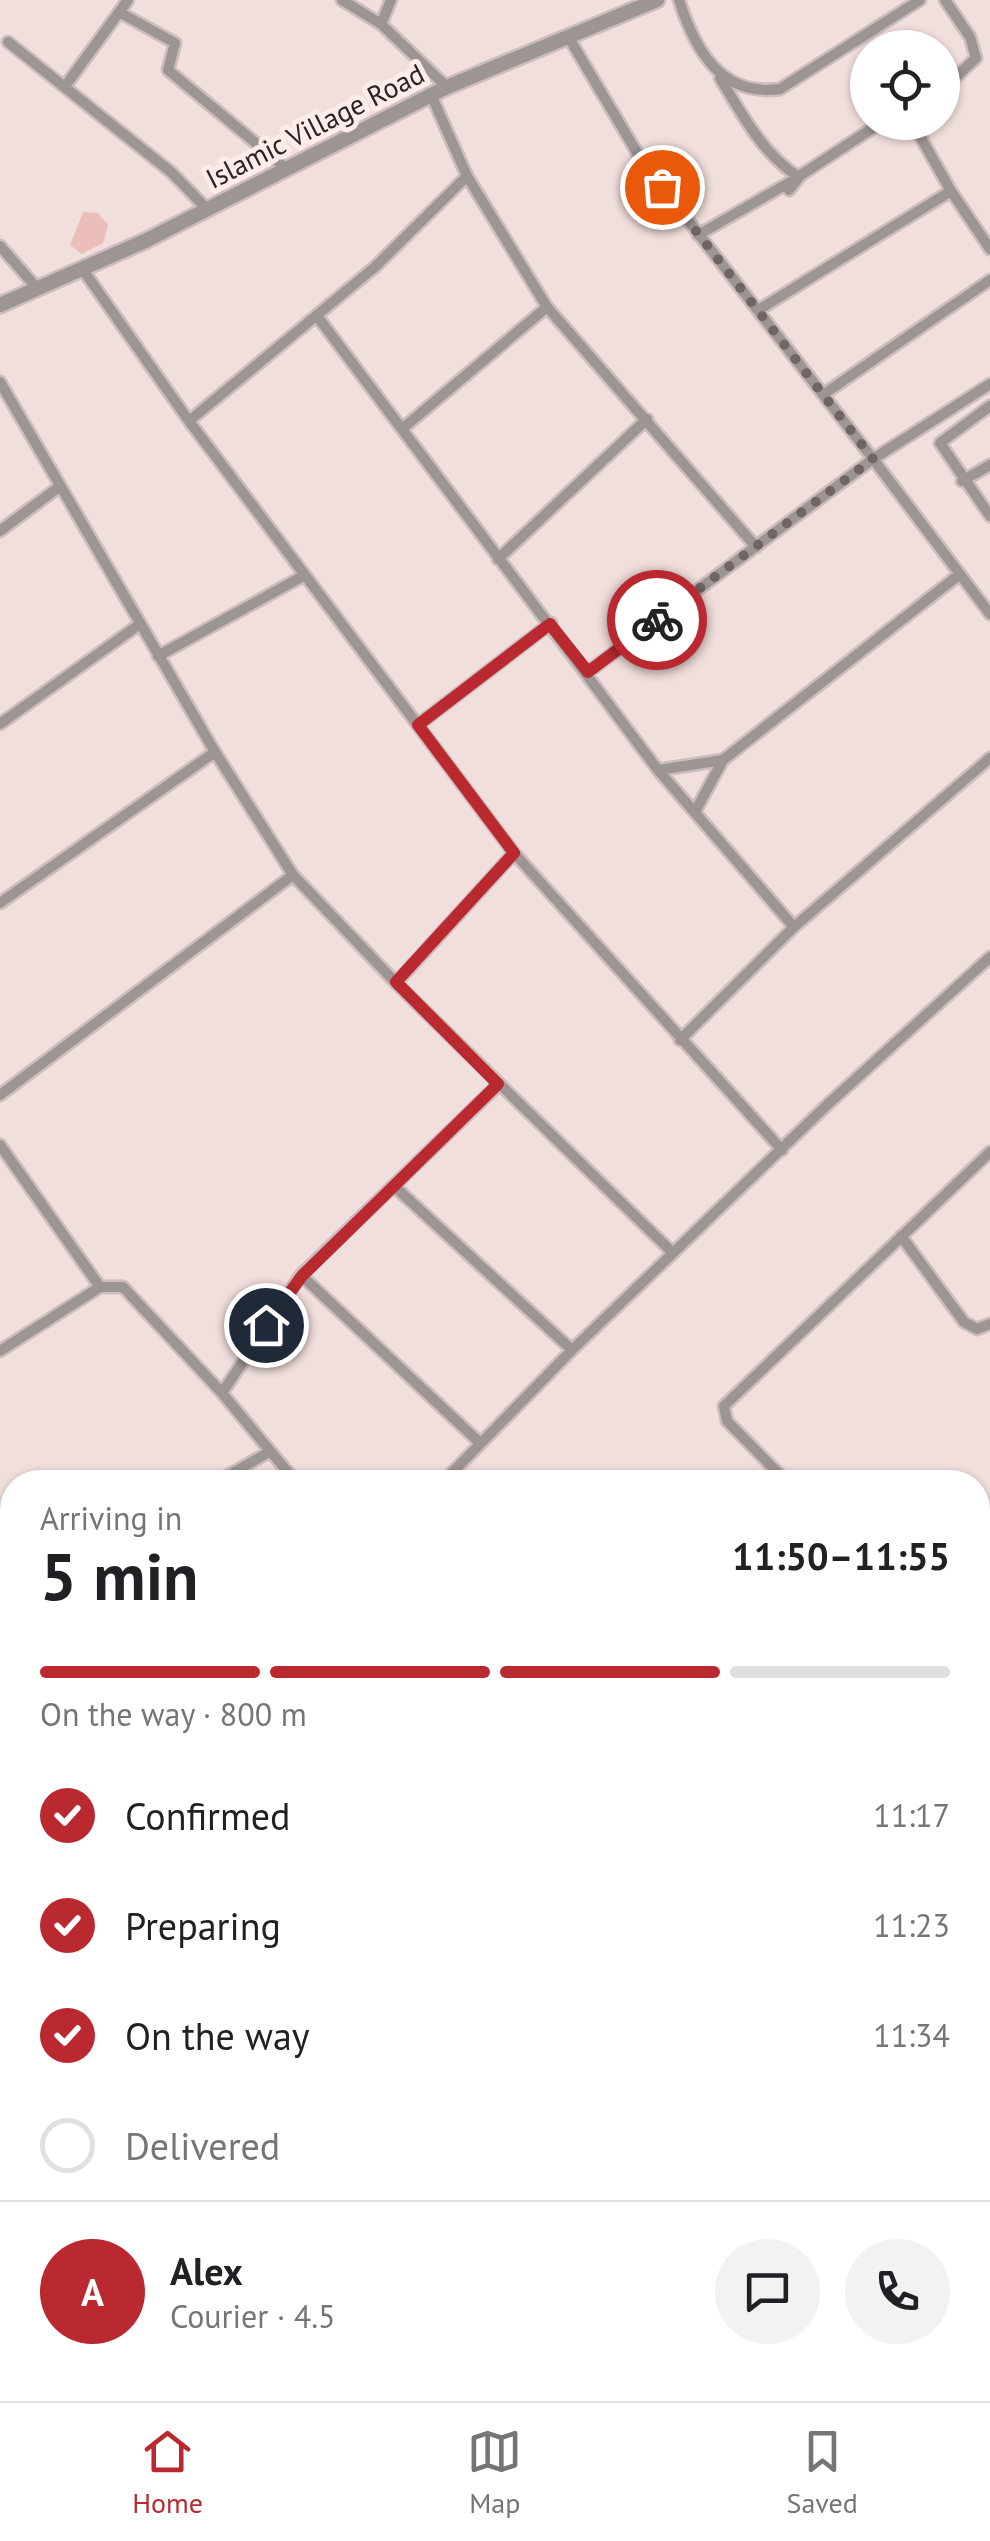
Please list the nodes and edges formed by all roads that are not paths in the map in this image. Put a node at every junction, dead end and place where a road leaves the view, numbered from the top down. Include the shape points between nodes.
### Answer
1 (128, 0) edge
2 (342, 0) edge
3 (391, 0) edge
4 (657, 0) edge
5 (679, 0) edge
6 (920, 0) edge
7 (945, 0) edge
8 (119, 12) junction
9 (380, 24) junction
10 (569, 38) junction
11 (8, 42) dead end
12 (960, 73) edge
13 (720, 77) junction
14 (66, 86) junction
15 (447, 87) junction
16 (432, 96) junction
17 (854, 140) edge
18 (922, 140) edge
19 (288, 170) junction
20 (468, 176) junction
21 (799, 176) junction
22 (789, 190) dead end
23 (952, 191) junction
24 (208, 209) junction
25 (698, 235) junction
26 (0, 246) edge
27 (990, 249) edge
28 (83, 270) junction
29 (990, 280) edge
30 (38, 288) junction
31 (0, 305) edge
32 (547, 307) junction
33 (760, 309) junction
34 (317, 316) junction
35 (0, 382) edge
36 (990, 384) edge
37 (824, 394) junction
38 (990, 406) edge
39 (646, 418) junction
40 (188, 421) junction
41 (402, 429) junction
42 (873, 459) junction
43 (990, 465) edge
44 (962, 480) junction
45 (59, 487) junction
46 (990, 516) edge
47 (0, 530) edge
48 (756, 546) junction
49 (498, 559) junction
50 (960, 574) junction
51 (305, 575) junction
52 (990, 614) edge
53 (140, 624) junction
54 (550, 624) junction
55 (158, 656) junction
56 (588, 672) junction
57 (0, 724) edge
58 (418, 725) junction
59 (215, 752) junction
60 (990, 758) edge
61 (723, 760) junction
62 (658, 770) junction
63 (696, 810) junction
64 (514, 853) junction
65 (293, 874) junction
66 (0, 903) edge
67 (794, 927) junction
68 (990, 957) edge
69 (396, 982) junction
70 (680, 1040) junction
71 (498, 1084) junction
72 (0, 1096) edge
73 (0, 1146) edge
74 (782, 1150) junction
75 (990, 1152) edge
76 (11, 1166) junction
77 (0, 1173) edge
78 (394, 1186) junction
79 (901, 1236) junction
80 (673, 1253) junction
81 (302, 1276) junction
82 (100, 1288) junction
83 (990, 1324) edge
84 (572, 1350) junction
85 (0, 1351) edge
86 (222, 1392) junction
87 (480, 1442) junction
88 (268, 1452) junction
89 (237, 1470) edge
90 (285, 1470) edge
91 (454, 1470) edge
92 (775, 1470) edge

1 - 8 street
2 - 9 street
3 - 9 street
4 - 10 street, Islamic Village Road
5 - 13 street
6 - 13 street via 780,89 760,92
7 - 12 street via 970,36 976,58
8 - 14 street
8 - 19 street via 175,43 168,70
9 - 15 street
10 - 15 street, Islamic Village Road
10 - 25 street via 642,161
11 - 14 street
13 - 21 street via 747,123
14 - 24 street
15 - 16 street, Islamic Village Road
16 - 19 street, Islamic Village Road
16 - 20 street
17 - 21 street
18 - 23 street
19 - 24 street, Islamic Village Road
20 - 32 street
20 - 34 street
21 - 22 street
21 - 25 street
23 - 27 street
23 - 33 street
24 - 28 street, Islamic Village Road
25 - 33 street
26 - 30 street
28 - 30 street, Islamic Village Road
28 - 40 street
29 - 37 street
30 - 31 street, Islamic Village Road
32 - 39 street
32 - 41 street
33 - 37 street
34 - 40 street
34 - 41 street
35 - 45 street
36 - 42 street
37 - 42 street
38 - 44 street via 940,443
39 - 48 street
39 - 49 street
40 - 51 street
41 - 49 street
42 - 48 street
42 - 50 street
43 - 44 street
44 - 46 street
45 - 47 street
45 - 53 street
48 - 56 street
49 - 54 street
50 - 52 street
50 - 61 street
51 - 55 street
51 - 58 street
53 - 55 street
53 - 57 street
54 - 56 street
54 - 58 street
55 - 59 street
56 - 62 street
58 - 64 street
59 - 65 street
59 - 66 street
60 - 67 street
61 - 62 street
61 - 63 street
62 - 63 street
63 - 67 street
64 - 69 street
64 - 70 street
65 - 69 street
65 - 72 street
67 - 70 street
68 - 74 street
69 - 71 street
70 - 74 street
71 - 78 street
71 - 80 street
73 - 76 street
74 - 80 street
75 - 79 street
76 - 77 street
76 - 82 street
78 - 81 street
78 - 84 street
79 - 83 street via 964,1322 976,1329
79 - 92 street via 724,1406 727,1421
80 - 84 street
81 - 86 street
81 - 87 street
82 - 85 street
82 - 86 street via 124,1288
84 - 87 street
86 - 88 street
87 - 91 street
88 - 89 street
88 - 90 street

